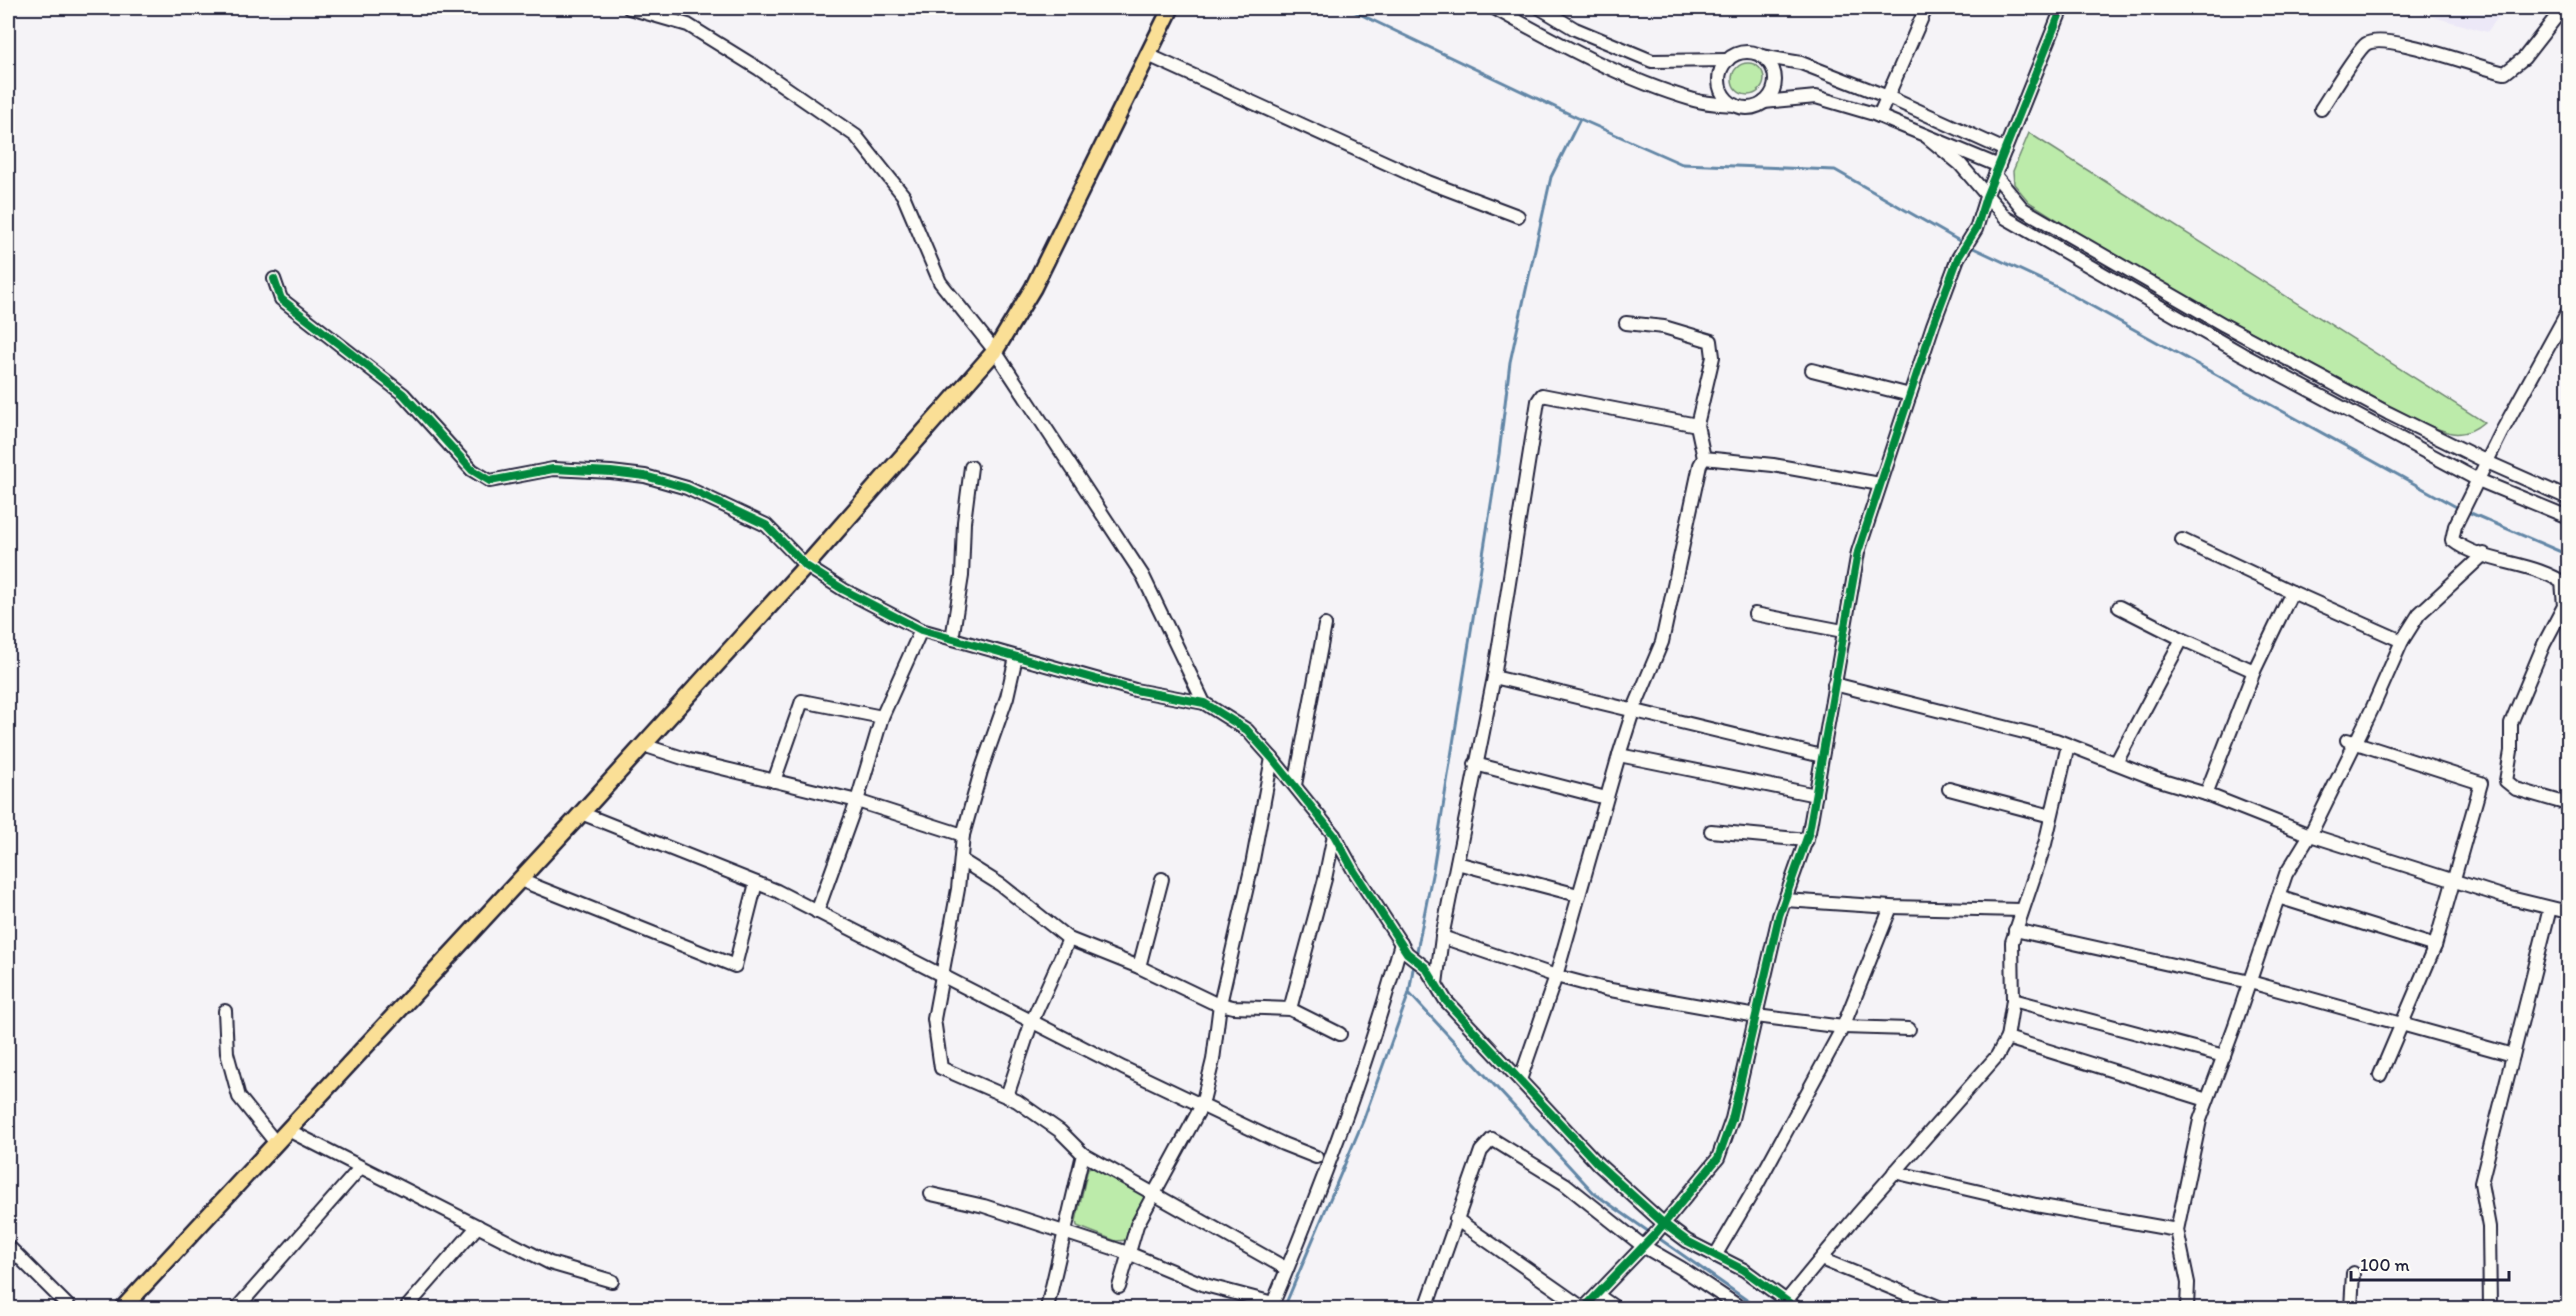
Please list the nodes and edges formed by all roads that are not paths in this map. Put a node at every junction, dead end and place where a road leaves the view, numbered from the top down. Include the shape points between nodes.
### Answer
1 (629, 8) edge
2 (1171, 8) edge
3 (1494, 8) edge
4 (1540, 8) edge
5 (1926, 8) edge
6 (2062, 8) edge
7 (2564, 8) edge
8 (1148, 55) junction
9 (1761, 56) junction
10 (1728, 60) junction
11 (1888, 97) junction
12 (1764, 102) junction
13 (1735, 105) junction
14 (2321, 109) dead end
15 (1879, 116) junction
16 (1926, 136) junction
17 (2005, 150) junction
18 (1997, 171) junction
19 (1986, 197) junction
20 (1518, 216) dead end
21 (274, 279) dead end
22 (2568, 311) edge
23 (1626, 323) dead end
24 (995, 351) junction
25 (1812, 370) dead end
26 (1910, 395) junction
27 (1697, 425) junction
28 (1704, 458) junction
29 (2487, 462) junction
30 (971, 467) dead end
31 (2478, 480) junction
32 (1880, 484) junction
33 (2568, 498) edge
34 (2568, 517) edge
35 (2182, 540) dead end
36 (2484, 554) junction
37 (806, 566) junction
38 (2566, 583) edge
39 (2292, 592) junction
40 (2119, 607) dead end
41 (1755, 614) dead end
42 (1325, 625) dead end
43 (921, 630) junction
44 (1843, 631) junction
45 (952, 639) junction
46 (2182, 639) junction
47 (2402, 641) junction
48 (1016, 657) junction
49 (2254, 671) junction
50 (1494, 677) junction
51 (1833, 684) junction
52 (1204, 703) junction
53 (1633, 711) junction
54 (882, 717) junction
55 (2351, 742) junction
56 (2068, 745) junction
57 (643, 746) junction
58 (1619, 755) junction
59 (1822, 756) junction
60 (1272, 758) junction
61 (2116, 763) junction
62 (1475, 764) junction
63 (774, 781) junction
64 (1295, 785) junction
65 (1949, 789) dead end
66 (2206, 794) junction
67 (1816, 795) junction
68 (1606, 798) junction
69 (857, 801) junction
70 (2568, 804) edge
71 (582, 813) junction
72 (2051, 816) junction
73 (1711, 831) dead end
74 (963, 835) junction
75 (1335, 835) junction
76 (2310, 835) junction
77 (1807, 840) junction
78 (961, 860) junction
79 (1457, 863) junction
80 (1162, 879) dead end
81 (520, 880) junction
82 (2452, 881) junction
83 (756, 883) junction
84 (1578, 895) junction
85 (2278, 897) junction
86 (1785, 900) junction
87 (1891, 907) junction
88 (2550, 908) junction
89 (2021, 910) junction
90 (2568, 910) edge
91 (817, 912) junction
92 (2015, 930) junction
93 (1442, 937) junction
94 (1069, 939) junction
95 (2435, 946) junction
96 (1404, 948) junction
97 (1138, 967) junction
98 (941, 975) junction
99 (1556, 976) junction
100 (2250, 982) junction
101 (1436, 984) junction
102 (2013, 1000) junction
103 (1220, 1004) junction
104 (1290, 1009) junction
105 (225, 1011) dead end
106 (1756, 1016) junction
107 (1032, 1021) junction
108 (2404, 1023) junction
109 (1843, 1027) junction
110 (1909, 1029) dead end
111 (1340, 1034) dead end
112 (2007, 1038) junction
113 (2513, 1055) junction
114 (2224, 1056) junction
115 (2380, 1075) dead end
116 (1520, 1080) junction
117 (1007, 1096) junction
118 (2207, 1100) junction
119 (1202, 1105) junction
120 (288, 1130) junction
121 (276, 1143) junction
122 (1083, 1154) junction
123 (1316, 1156) dead end
124 (360, 1168) junction
125 (1894, 1172) junction
126 (1153, 1192) junction
127 (931, 1194) dead end
128 (1456, 1219) junction
129 (478, 1226) junction
130 (2177, 1230) junction
131 (1064, 1232) junction
132 (1653, 1236) junction
133 (8, 1246) edge
134 (1128, 1252) junction
135 (1715, 1256) junction
136 (1821, 1259) junction
137 (1287, 1269) junction
138 (2353, 1273) dead end
139 (612, 1281) dead end
140 (1119, 1287) dead end
141 (1597, 1295) junction
142 (1791, 1305) edge
143 (1272, 1306) edge
144 (70, 1308) edge
145 (123, 1308) edge
146 (237, 1308) edge
147 (406, 1308) edge
148 (1047, 1308) edge
149 (1426, 1308) edge
150 (1584, 1308) edge
151 (1616, 1308) edge
152 (1738, 1308) edge
153 (1941, 1308) edge
154 (2187, 1308) edge
155 (2351, 1308) edge
156 (2490, 1308) edge

1 - 24 street via 688,25 856,136 903,195 940,282
2 - 8 main road
3 - 13 street via 1642,82 1695,101
4 - 10 street via 1575,29 1652,61
5 - 11 street
6 - 17 street
7 - 14 street via 2524,58 2505,73 2411,46 2377,40 2365,44
8 - 20 street via 1428,182
8 - 24 main road via 1033,288
9 - 10 street via 1747,53
9 - 11 street via 1801,63
9 - 12 street via 1772,67 1775,82
10 - 13 street via 1720,71 1720,87
11 - 15 street
11 - 17 street
12 - 13 street via 1750,108
12 - 15 street via 1816,97
15 - 16 street
16 - 18 street
16 - 19 street via 1960,164
17 - 18 street
18 - 19 street
18 - 29 street via 2023,209 2224,325
19 - 26 street via 1976,229 1958,258
19 - 31 street via 2006,218 2242,354
21 - 37 street via 281,299 402,394 484,478 504,480 553,469 645,476 687,488 766,525
22 - 29 street
23 - 27 street via 1664,327 1711,341 1713,357
24 - 37 main road
24 - 52 street via 1143,576
25 - 26 street
26 - 32 street
27 - 28 street
27 - 50 street via 1542,395
28 - 32 street via 1773,465
28 - 53 street via 1662,642
29 - 31 street
29 - 33 street
30 - 45 street via 962,576
31 - 34 street
31 - 36 street via 2452,540 2462,549
32 - 44 street via 1858,552
35 - 39 street
36 - 38 street via 2528,566
36 - 47 street via 2419,614
37 - 43 street
37 - 57 main road
38 - 70 street via 2564,606 2511,723 2506,781 2516,789
39 - 47 street
39 - 49 street
40 - 46 street
41 - 44 street
42 - 64 street
43 - 45 street
43 - 54 street
44 - 51 street
45 - 48 street
46 - 49 street
46 - 61 street
47 - 55 street
48 - 52 street via 1135,690
48 - 74 street
49 - 66 street
50 - 53 street
50 - 62 street
51 - 56 street
51 - 59 street
52 - 60 street via 1247,730
53 - 58 street
53 - 59 street
54 - 63 street via 802,700
54 - 69 street
55 - 76 street
55 - 82 street via 2481,783
56 - 61 street
56 - 72 street
57 - 63 street
57 - 71 main road
58 - 67 street
58 - 68 street
59 - 67 street
60 - 64 street
60 - 103 street
61 - 66 street
62 - 68 street
62 - 79 street
63 - 69 street
64 - 75 street
65 - 72 street
66 - 76 street
67 - 77 street
68 - 84 street
69 - 74 street
69 - 91 street
71 - 81 main road
71 - 83 street
72 - 89 street
73 - 77 street
74 - 78 street
75 - 96 street
75 - 104 street
76 - 82 street
76 - 85 street via 2286,874
77 - 86 street
78 - 94 street via 1001,885
78 - 98 street
79 - 84 street
79 - 93 street
80 - 97 street
81 - 83 street via 735,966
81 - 120 main road
82 - 88 street
82 - 95 street
83 - 91 street
84 - 99 street
85 - 95 street
85 - 100 street
86 - 87 street
86 - 106 street
87 - 89 street
87 - 109 street
88 - 90 street
88 - 113 street
89 - 92 street
91 - 98 street
92 - 100 street
92 - 102 street
93 - 99 street
93 - 101 street
94 - 97 street
94 - 107 street
95 - 108 street
96 - 101 street via 1426,968
96 - 137 street via 1338,1142
97 - 103 street
98 - 107 street
98 - 117 street via 934,1019 942,1068
99 - 106 street via 1605,990
99 - 116 street
100 - 108 street
100 - 114 street
101 - 116 street via 1446,1001
102 - 112 street
102 - 114 street
103 - 104 street
103 - 119 street
104 - 111 street
105 - 121 street via 227,1053 239,1097
106 - 109 street
106 - 132 street via 1732,1119 1718,1158
107 - 117 street
107 - 119 street
108 - 113 street
108 - 115 street
109 - 110 street
109 - 135 street
112 - 118 street
112 - 125 street via 1997,1056
113 - 156 street via 2481,1183 2489,1227
114 - 118 street
116 - 132 street via 1598,1164
117 - 122 street via 1060,1131
118 - 130 street
119 - 123 street
119 - 126 street
120 - 121 main road
120 - 124 street
121 - 145 main road
122 - 126 street
122 - 131 street
124 - 129 street
124 - 146 street
125 - 130 street via 2036,1205
125 - 136 street
126 - 134 street
126 - 137 street
127 - 131 street via 984,1206
128 - 132 street via 1481,1151 1492,1139
128 - 149 street
128 - 150 street
129 - 139 street via 550,1263
129 - 147 street
130 - 154 street via 2188,1283
131 - 134 street
131 - 148 street
132 - 135 street via 1687,1241
132 - 141 street
132 - 152 street via 1682,1268
133 - 144 street
134 - 140 street
134 - 143 street via 1206,1285
135 - 142 street via 1744,1270
136 - 142 street
136 - 153 street
137 - 143 street
138 - 155 street
141 - 150 street
141 - 151 street

